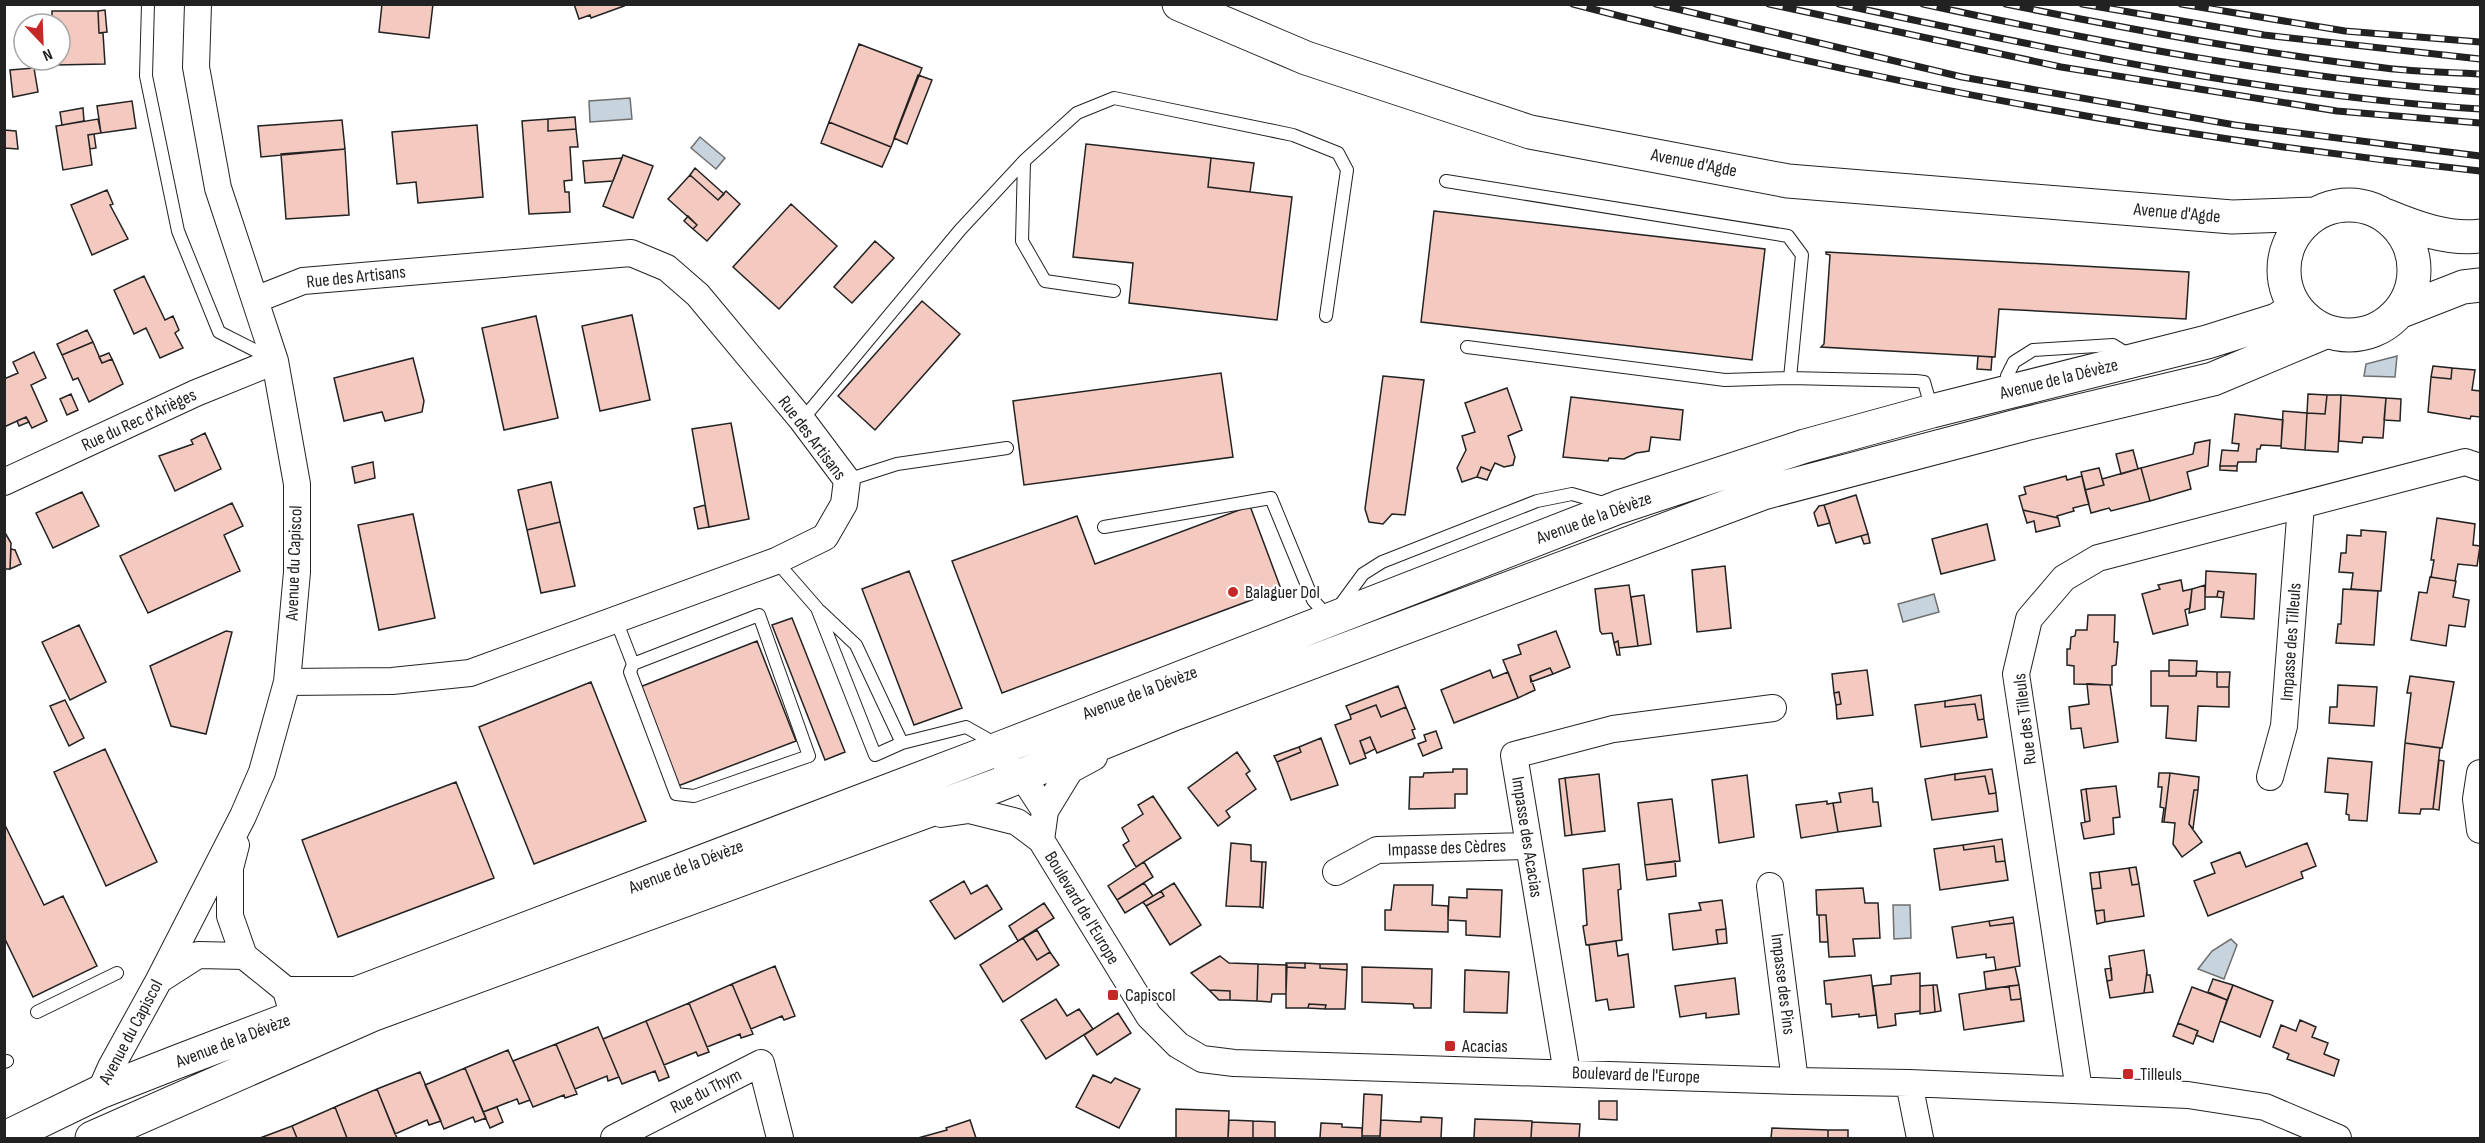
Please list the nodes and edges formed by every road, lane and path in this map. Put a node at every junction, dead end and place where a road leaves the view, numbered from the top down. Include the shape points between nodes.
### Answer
1 (148, 4) edge
2 (198, 4) edge
3 (1179, 4) edge
4 (1024, 161) junction
5 (1446, 181) dead end
6 (2315, 214) junction
7 (2386, 216) junction
8 (2232, 217) junction
9 (2481, 236) edge
10 (2284, 260) junction
11 (2481, 285) edge
12 (1114, 291) dead end
13 (255, 300) junction
14 (2295, 308) junction
15 (2399, 312) junction
16 (1326, 315) dead end
17 (2325, 332) junction
18 (1467, 347) dead end
19 (275, 361) junction
20 (1790, 378) junction
21 (1932, 411) junction
22 (802, 420) junction
23 (1007, 448) dead end
24 (2481, 467) edge
25 (847, 480) junction
26 (4, 482) edge
27 (2301, 505) junction
28 (1104, 527) dead end
29 (776, 561) junction
30 (817, 608) junction
31 (1330, 619) junction
32 (616, 620) junction
33 (633, 664) junction
34 (287, 682) junction
35 (1773, 708) dead end
36 (1176, 713) junction
37 (902, 743) junction
38 (1006, 768) junction
39 (2481, 773) edge
40 (2270, 777) dead end
41 (1045, 811) junction
42 (243, 816) junction
43 (903, 820) junction
44 (1017, 822) junction
45 (2481, 830) edge
46 (1041, 840) junction
47 (1528, 846) junction
48 (1336, 872) dead end
49 (1770, 886) dead end
50 (244, 956) junction
51 (117, 973) dead end
52 (159, 980) junction
53 (290, 1004) junction
54 (37, 1012) dead end
55 (1567, 1073) junction
56 (1795, 1082) junction
57 (1909, 1083) junction
58 (2079, 1090) junction
59 (100, 1092) junction
60 (5, 1138) edge
61 (78, 1138) edge
62 (92, 1138) edge
63 (614, 1138) edge
64 (780, 1138) edge
65 (1920, 1138) edge
66 (2338, 1138) edge

1 - 19 lane via 146,76 178,231 219,332
2 - 13 street, Avenue du Capiscol via 196,67 218,188
3 - 8 main road, Avenue d'Agde via 1306,58 1530,132 1788,181
4 - 12 lane via 1022,242 1045,281
4 - 16 lane via 1077,113 1114,98 1293,135 1338,153 1347,170
4 - 22 lane via 960,230
5 - 20 lane via 1788,236 1802,255
6 - 7 main road via 2351,204
6 - 8 main road, Avenue d'Agde
6 - 10 main road via 2289,242
7 - 9 main road via 2421,230 2468,238
7 - 15 main road via 2402,231 2412,250 2415,272 2410,293
8 - 10 main road, Avenue d'Agde
10 - 14 main road via 2283,277
11 - 15 main road via 2463,287
13 - 19 street, Avenue du Capiscol
13 - 22 street, Rue des Artisans via 303,281 631,253 667,268 698,295
14 - 17 main road
14 - 21 main road, Avenue de la Dévèze via 2277,320 2207,342
15 - 17 main road via 2366,334 2345,336
17 - 36 main road, Avenue de la Dévèze via 2213,380 2025,424 1763,493
18 - 20 lane via 1725,380
19 - 26 street, Rue du Rec d'Arièges
19 - 34 street, Avenue du Capiscol via 297,484 297,572
20 - 21 lane via 1924,382
21 - 31 main road, Avenue de la Dévèze via 1804,446 1619,507
22 - 25 street, Rue des Artisans
23 - 25 lane via 897,464
24 - 27 street, Rue des Tilleuls via 2465,462
25 - 29 street, Rue des Artisans via 844,504 825,537
27 - 40 street, Impasse des Tilleuls via 2284,726
27 - 58 street, Rue des Tilleuls via 2098,558 2064,578 2029,619 2016,674
28 - 31 lane via 1271,498 1313,600
29 - 30 lane
29 - 32 street, Rue des Artisans
30 - 37 lane via 856,645
30 - 37 lane via 875,755
31 - 38 main road, Avenue de la Dévèze via 1200,670
32 - 33 lane
32 - 34 street, Rue des Artisans via 470,673 392,681
33 - 33 lane via 759,615 809,756 694,796 676,794 630,672
34 - 42 street, Avenue du Capiscol via 262,772
35 - 47 street, Impasse des Acacias via 1613,729 1514,755
36 - 38 main road, Avenue de la Dévèze
36 - 41 street, Boulevard de l'Europe via 1070,770
37 - 38 lane via 966,727
38 - 41 street
38 - 43 main road, Avenue de la Dévèze
38 - 44 street, Boulevard de l'Europe
38 - 53 main road, Avenue de la Dévèze via 794,826 362,990
39 - 45 street via 2476,799
41 - 46 street, Boulevard de l'Europe
42 - 50 street via 230,868 230,916
42 - 52 street, Avenue du Capiscol
43 - 44 street, Boulevard de l'Europe via 969,810
43 - 62 main road, Avenue de la Dévèze via 374,1014
44 - 46 street, Boulevard de l'Europe
46 - 55 street, Boulevard de l'Europe via 1149,1017 1178,1045 1202,1059
47 - 48 street, Impasse des Cèdres via 1377,850
47 - 55 street, Impasse des Acacias
49 - 56 street, Impasse des Pins
50 - 52 street via 198,955
50 - 53 street
51 - 54 lane
52 - 59 street, Avenue du Capiscol
53 - 59 main road, Avenue de la Dévèze
53 - 61 street via 293,1029 280,1047 104,1119
55 - 56 street, Boulevard de l'Europe
56 - 57 street, Boulevard de l'Europe
57 - 58 street, Boulevard de l'Europe
57 - 65 street
58 - 66 street, Boulevard de l'Europe via 2188,1095 2265,1107
59 - 60 main road, Avenue de la Dévèze
63 - 64 street, Rue du Thym via 761,1063

